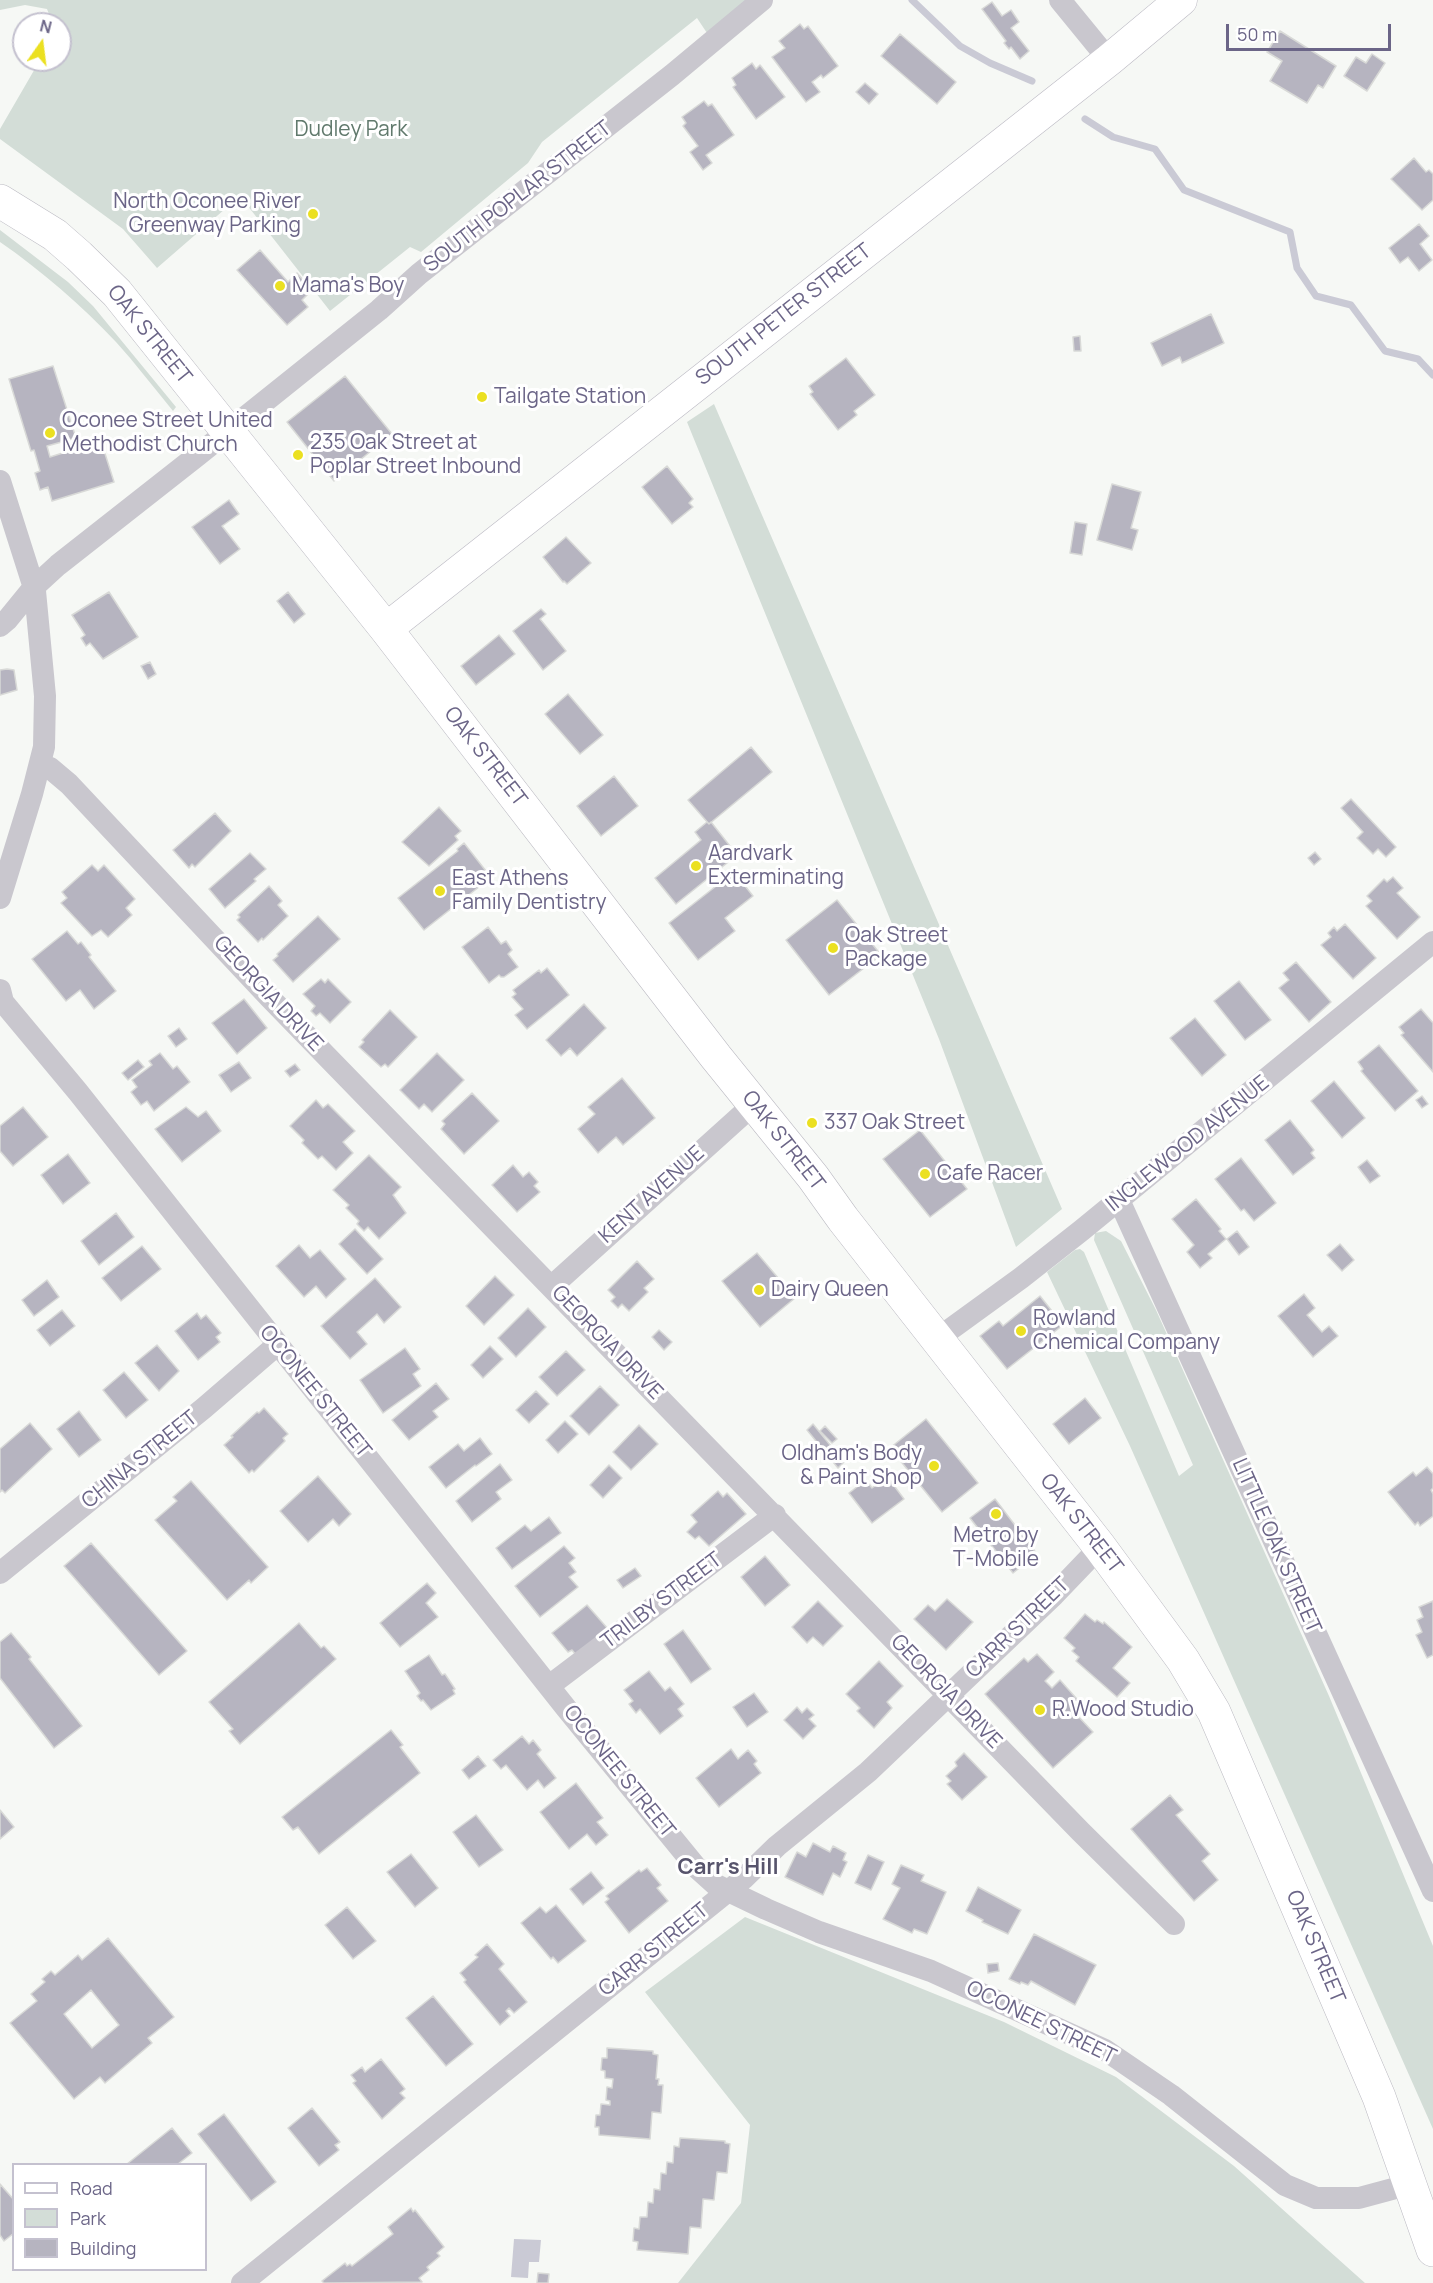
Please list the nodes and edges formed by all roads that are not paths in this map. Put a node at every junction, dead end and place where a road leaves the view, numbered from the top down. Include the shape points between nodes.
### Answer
1 (762, 0) edge
2 (1059, 0) edge
3 (1181, 0) edge
4 (1109, 60) junction
5 (0, 201) edge
6 (228, 431) junction
7 (0, 481) edge
8 (34, 587) junction
9 (0, 626) edge
10 (386, 628) junction
11 (40, 764) junction
12 (0, 898) edge
13 (1433, 942) edge
14 (1, 998) edge
15 (754, 1104) junction
16 (1119, 1200) junction
17 (551, 1287) junction
18 (937, 1339) junction
19 (277, 1344) junction
20 (775, 1515) junction
21 (1100, 1547) junction
22 (0, 1573) edge
23 (549, 1686) junction
24 (949, 1695) junction
25 (729, 1891) junction
26 (1433, 1891) edge
27 (1174, 1924) dead end
28 (1411, 2184) junction
29 (1433, 2250) edge
30 (242, 2283) edge

1 - 6 street, SOUTH POPLAR STREET
2 - 4 street
3 - 4 street, SOUTH PETER STREET
4 - 10 street, SOUTH PETER STREET
5 - 6 main road, OAK STREET via 55,235 117,294
6 - 8 street, SOUTH POPLAR STREET
6 - 10 main road, OAK STREET
7 - 8 street
8 - 9 street, SOUTH POPLAR STREET
8 - 11 street via 45,696
10 - 15 main road, OAK STREET
11 - 12 street
11 - 17 street, GEORGIA DRIVE via 69,784
13 - 16 street, INGLEWOOD AVENUE
14 - 19 street, OCONEE STREET
15 - 17 street, KENT AVENUE
15 - 18 main road, OAK STREET
16 - 18 street, INGLEWOOD AVENUE
16 - 26 street, LITTLE OAK STREET
17 - 20 street, GEORGIA DRIVE
18 - 21 main road, OAK STREET
19 - 22 street, CHINA STREET
19 - 23 street, OCONEE STREET
20 - 23 street, TRILBY STREET
20 - 24 street, GEORGIA DRIVE
21 - 24 street, CARR STREET
21 - 28 main road, OAK STREET via 1183,1660 1214,1712 1379,2097
23 - 25 street, OCONEE STREET via 696,1867
24 - 25 street, CARR STREET via 868,1772
24 - 27 street, GEORGIA DRIVE
25 - 28 street, OCONEE STREET via 819,1932 931,1971 1106,2050 1171,2095 1285,2185 1316,2198 1359,2198
25 - 30 street, CARR STREET
28 - 29 main road

